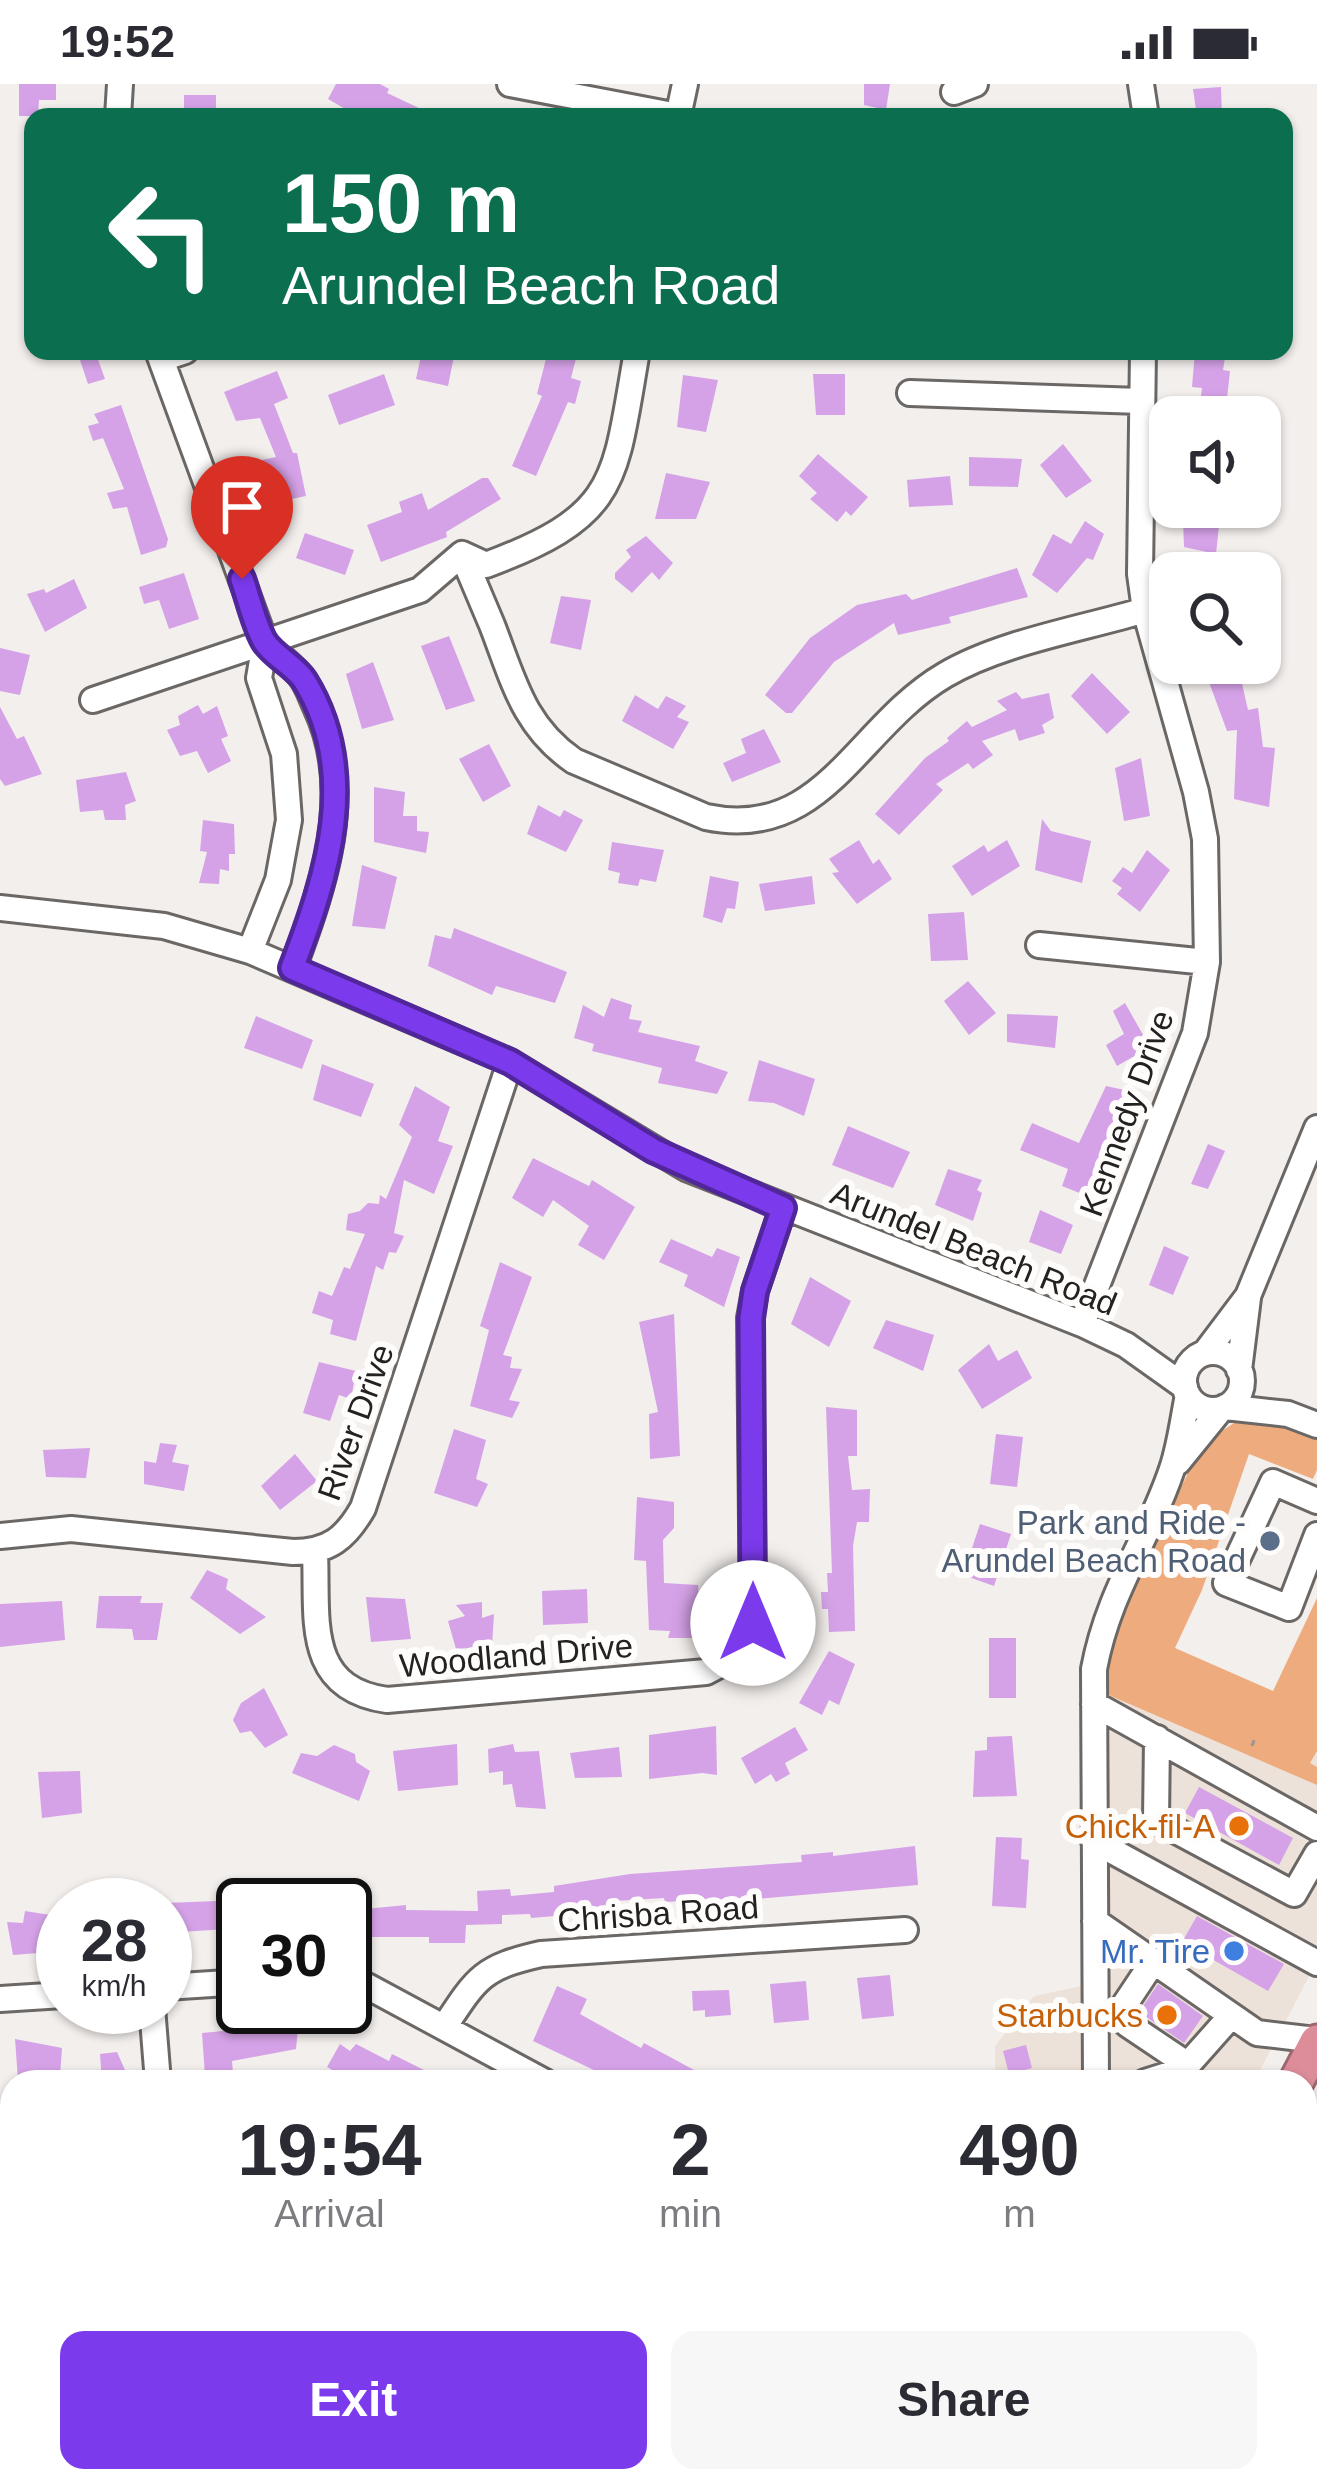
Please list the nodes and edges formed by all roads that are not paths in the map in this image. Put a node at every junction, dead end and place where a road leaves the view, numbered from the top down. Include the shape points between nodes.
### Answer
1 (510, 84) edge
2 (632, 108) edge
3 (170, 360) edge
4 (635, 360) edge
5 (1142, 360) edge
6 (910, 393) dead end
7 (1140, 401) junction
8 (462, 554) junction
9 (1145, 610) junction
10 (265, 643) junction
11 (93, 700) dead end
12 (0, 909) edge
13 (1039, 945) dead end
14 (250, 951) junction
15 (1207, 962) junction
16 (292, 968) junction
17 (510, 1062) junction
18 (1317, 1128) edge
19 (783, 1208) junction
20 (1248, 1296) junction
21 (1082, 1324) junction
22 (1126, 1345) junction
23 (1201, 1355) junction
24 (1240, 1371) junction
25 (1186, 1391) junction
26 (1223, 1408) junction
27 (1288, 1414) junction
28 (1317, 1425) edge
29 (1172, 1469) junction
30 (1317, 1501) edge
31 (1317, 1534) edge
32 (0, 1536) edge
33 (316, 1552) junction
34 (1094, 1704) junction
35 (1157, 1738) junction
36 (1317, 1828) edge
37 (1094, 1841) junction
38 (1317, 1855) edge
39 (1095, 1922) junction
40 (905, 1930) dead end
41 (1153, 1962) junction
42 (1317, 1963) edge
43 (372, 1989) edge
44 (36, 1997) edge
45 (0, 1999) edge
46 (1231, 2016) junction
47 (445, 2026) junction
48 (154, 2034) edge
49 (1317, 2041) edge
50 (1188, 2066) junction
51 (157, 2070) edge
52 (524, 2070) edge
53 (1096, 2070) edge
54 (1181, 2070) edge
55 (1302, 2070) edge

1 - 2 street
3 - 10 street
4 - 8 street via 619,454 588,512 538,546 487,566
5 - 7 street, Kennedy Drive
6 - 7 street
7 - 9 street, Kennedy Drive
8 - 9 street via 513,688 554,747 727,821 789,812 917,694 975,660
8 - 10 street via 420,590
9 - 15 street, Kennedy Drive via 1205,839
10 - 11 street
10 - 14 street via 259,678 284,754 289,820 278,880
10 - 16 street via 302,677 328,731 338,785 315,908
12 - 14 street, Arundel Beach Road via 164,926
13 - 15 street
14 - 16 street, Arundel Beach Road
15 - 21 street, Kennedy Drive via 1195,1033
16 - 17 street, Arundel Beach Road
17 - 19 street, Arundel Beach Road via 653,1150
17 - 33 street, River Drive via 363,1508 337,1543
18 - 20 street
19 - 21 street, Arundel Beach Road
19 - 33 street, Woodland Drive via 751,1318 753,1623 738,1653 706,1672 365,1697 338,1682 321,1653
20 - 23 street
20 - 24 street
21 - 22 street, Arundel Beach Road
22 - 23 street, Arundel Beach Road
22 - 25 street, Arundel Beach Road
23 - 24 street via 1222,1353
23 - 25 street via 1186,1370
24 - 26 street via 1240,1389
24 - 27 street
25 - 26 street via 1202,1408
25 - 29 street
26 - 27 street
26 - 29 street
27 - 28 street
29 - 34 street via 1101,1630
30 - 31 street via 1273,1482 1226,1583 1289,1608
32 - 33 street via 71,1529
34 - 35 street
34 - 37 street
35 - 36 street
35 - 38 street via 1156,1820 1294,1894
37 - 39 street
37 - 42 street
39 - 41 street
39 - 53 street
40 - 47 street, Chrisba Road via 541,1954 501,1963 473,1983
41 - 46 street
41 - 50 street via 1119,2013
43 - 47 street
44 - 45 street
46 - 49 street via 1268,2037
46 - 50 street
47 - 52 street
48 - 51 street
49 - 55 highway
50 - 54 street

